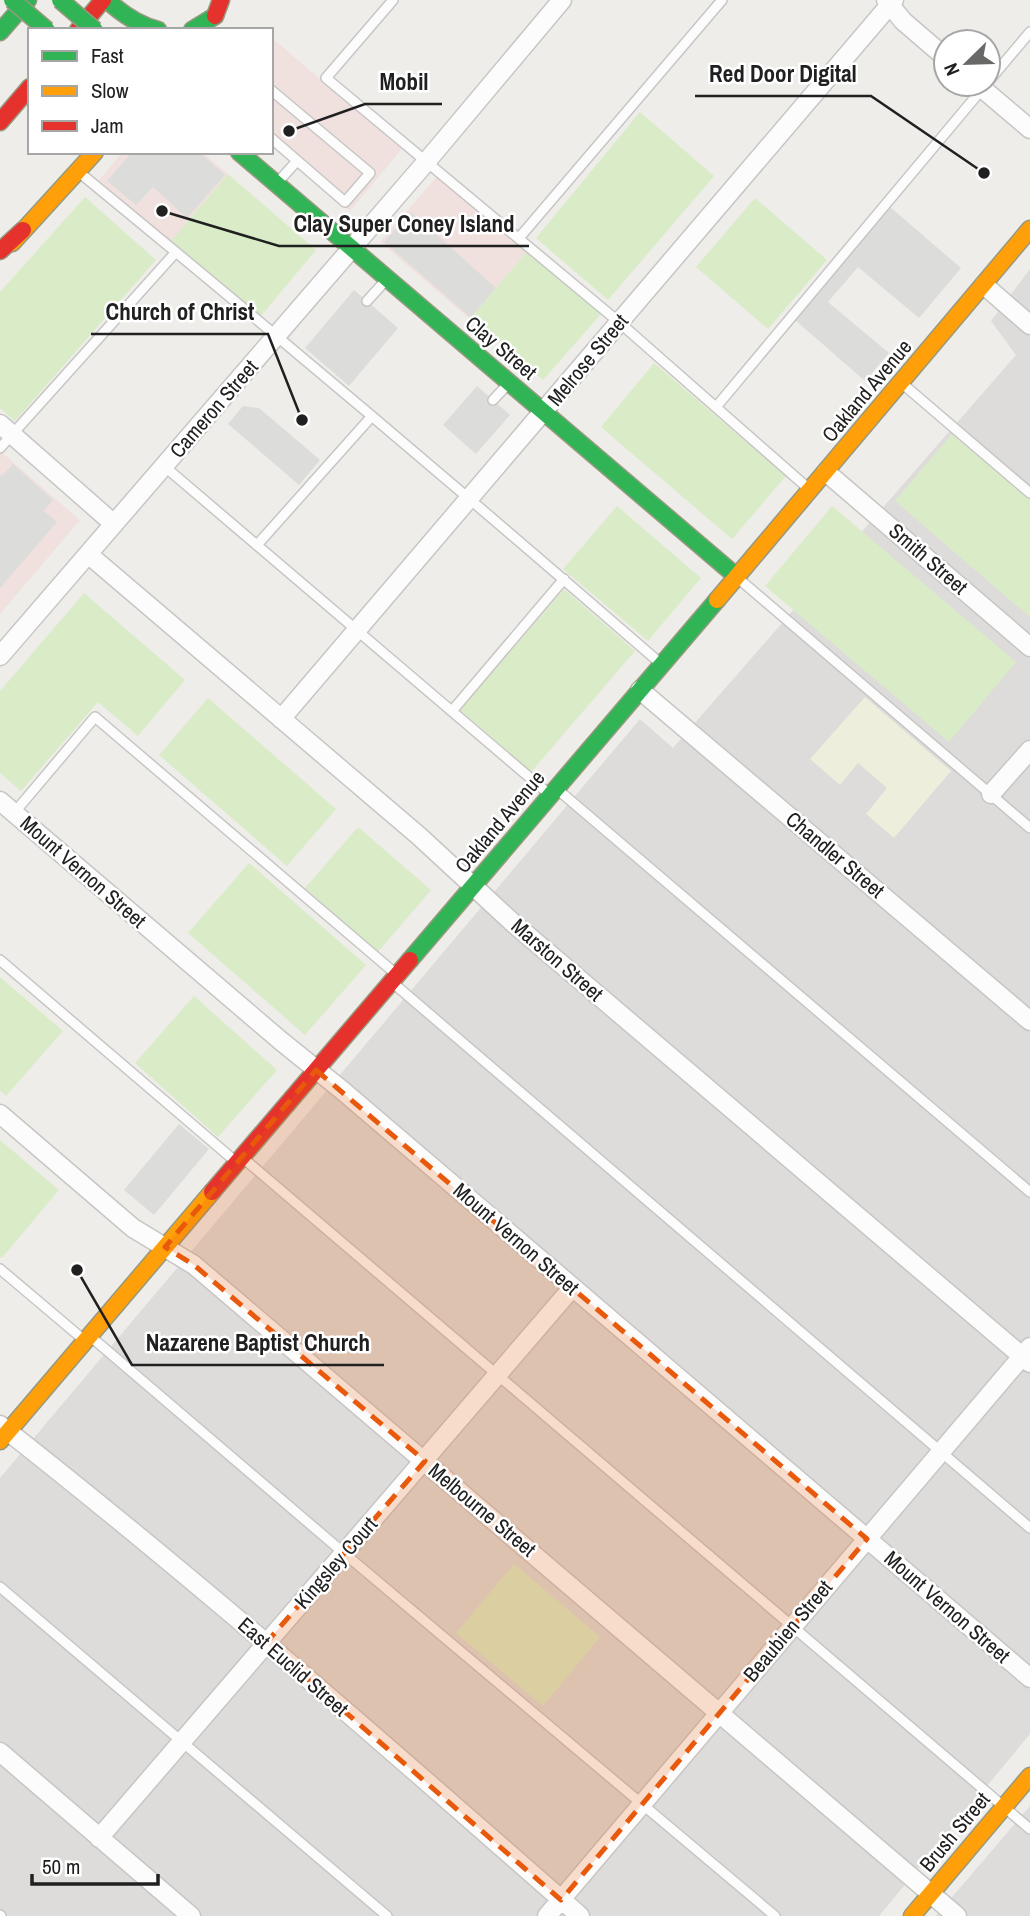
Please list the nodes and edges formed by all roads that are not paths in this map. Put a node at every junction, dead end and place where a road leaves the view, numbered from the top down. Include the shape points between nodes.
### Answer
1 (12, 0) edge
2 (27, 0) edge
3 (60, 0) edge
4 (105, 0) edge
5 (221, 0) edge
6 (234, 0) edge
7 (393, 0) edge
8 (562, 0) edge
9 (722, 0) edge
10 (890, 2) edge
11 (218, 20) junction
12 (45, 28) edge
13 (80, 28) edge
14 (93, 28) edge
15 (152, 28) edge
16 (197, 28) edge
17 (205, 28) edge
18 (0, 32) edge
19 (1030, 32) edge
20 (932, 46) edge
21 (1002, 64) edge
22 (28, 88) edge
23 (273, 93) edge
24 (972, 98) edge
25 (997, 98) edge
26 (0, 122) edge
27 (1030, 129) edge
28 (273, 139) edge
29 (93, 154) edge
30 (241, 154) edge
31 (300, 160) junction
32 (427, 161) junction
33 (78, 171) junction
34 (276, 184) junction
35 (1030, 229) edge
36 (23, 230) junction
37 (519, 238) junction
38 (352, 249) junction
39 (0, 251) edge
40 (176, 252) junction
41 (0, 257) edge
42 (387, 279) junction
43 (984, 285) junction
44 (367, 301) dead end
45 (620, 323) junction
46 (1030, 325) edge
47 (277, 335) junction
48 (509, 383) junction
49 (901, 383) junction
50 (493, 400) dead end
51 (716, 407) junction
52 (544, 412) junction
53 (372, 416) junction
54 (4, 436) edge
55 (164, 466) junction
56 (826, 472) junction
57 (810, 490) junction
58 (1030, 493) edge
59 (470, 498) junction
60 (114, 524) junction
61 (257, 545) junction
62 (88, 554) junction
63 (736, 576) junction
64 (564, 579) junction
65 (358, 630) junction
66 (1030, 647) edge
67 (0, 656) edge
68 (662, 664) junction
69 (640, 690) junction
70 (452, 711) junction
71 (281, 719) junction
72 (1030, 750) edge
73 (553, 792) junction
74 (991, 794) junction
75 (7, 807) edge
76 (1030, 828) edge
77 (473, 886) junction
78 (0, 960) edge
79 (394, 978) junction
80 (1030, 1021) edge
81 (316, 1070) junction
82 (0, 1114) edge
83 (240, 1160) junction
84 (1030, 1192) edge
85 (165, 1247) junction
86 (0, 1269) edge
87 (572, 1288) junction
88 (87, 1339) junction
89 (1027, 1356) edge
90 (497, 1376) junction
91 (3, 1433) edge
92 (941, 1451) junction
93 (425, 1461) junction
94 (1030, 1528) edge
95 (867, 1539) junction
96 (345, 1554) junction
97 (0, 1587) edge
98 (792, 1626) junction
99 (266, 1643) junction
100 (1030, 1678) edge
101 (719, 1713) junction
102 (183, 1741) junction
103 (0, 1752) edge
104 (1030, 1776) edge
105 (643, 1803) junction
106 (1004, 1806) junction
107 (1030, 1829) edge
108 (99, 1838) junction
109 (931, 1894) junction
110 (561, 1900) junction
111 (191, 1916) edge
112 (387, 1916) edge
113 (547, 1916) edge
114 (580, 1916) edge
115 (775, 1916) edge
116 (912, 1916) edge
117 (957, 1916) edge

1 - 12 main road, bridge
2 - 18 main road
3 - 14 main road, bridge
4 - 13 main road
4 - 15 main road
5 - 11 main road
6 - 11 main road
7 - 32 lane via 326,78
8 - 32 street, Cameron Street
9 - 37 lane
10 - 20 street via 903,21
10 - 45 street, Melrose Street
11 - 16 main road
11 - 17 main road
19 - 21 lane
22 - 26 main road
23 - 31 lane via 338,153 370,173 345,202
24 - 51 lane
25 - 27 street
28 - 31 lane
29 - 33 main road
30 - 34 main road, Clay Street
31 - 34 lane
32 - 37 lane
32 - 38 street, Cameron Street
33 - 36 main road
33 - 40 lane
34 - 38 main road, Clay Street
35 - 43 main road, Oakland Avenue
36 - 39 main road
36 - 41 main road
37 - 45 lane
38 - 42 main road, Clay Street
38 - 47 street, Cameron Street
40 - 47 lane
40 - 54 lane
42 - 44 lane
42 - 48 main road, Clay Street
43 - 46 street
43 - 49 main road, Oakland Avenue
45 - 51 lane
45 - 52 street, Melrose Street
47 - 53 lane
47 - 55 street, Cameron Street
48 - 50 lane
48 - 52 main road, Clay Street
49 - 56 main road, Oakland Avenue
49 - 58 lane
51 - 57 lane
52 - 59 street, Melrose Street
52 - 63 main road, Clay Street
53 - 59 lane
53 - 61 lane
54 - 60 street
55 - 60 street, Cameron Street
55 - 61 lane
56 - 57 main road, Oakland Avenue
56 - 66 street, Smith Street
57 - 63 main road, Oakland Avenue
59 - 64 lane
59 - 65 street, Melrose Street
60 - 62 street, Cameron Street
61 - 65 lane
62 - 67 street, Cameron Street
62 - 71 street, Marston Street
63 - 68 main road, Oakland Avenue
63 - 74 lane
64 - 68 lane
64 - 70 lane
65 - 70 lane
65 - 71 street, Melrose Street
68 - 69 main road, Oakland Avenue
69 - 73 main road, Oakland Avenue
69 - 80 street, Chandler Street
70 - 73 lane
71 - 77 street, Marston Street
72 - 74 street
73 - 77 main road, Oakland Avenue
73 - 84 lane
74 - 76 lane
75 - 79 lane via 95,717
75 - 81 street, Mount Vernon Street
77 - 79 main road, Oakland Avenue
77 - 89 street, Marston Street
78 - 83 lane
79 - 81 main road, Oakland Avenue
79 - 92 lane
81 - 83 main road, Oakland Avenue
81 - 87 street, Mount Vernon Street
82 - 85 street, Melbourne Street via 133,1228
83 - 85 main road, Oakland Avenue
83 - 90 lane
85 - 88 main road, Oakland Avenue
85 - 93 street, Melbourne Street via 194,1265
86 - 88 lane
87 - 90 street, Kingsley Court
87 - 95 street, Mount Vernon Street
88 - 91 main road, Oakland Avenue
88 - 96 lane
89 - 92 street, Beaubien Street
90 - 93 street, Kingsley Court
90 - 98 lane
91 - 99 street, East Euclid Street via 68,1479
92 - 94 lane
92 - 95 street, Beaubien Street
93 - 96 street, Kingsley Court
93 - 101 street, Melbourne Street
95 - 98 street, Beaubien Street
95 - 100 street, Mount Vernon Street
96 - 99 street, Kingsley Court
96 - 105 lane
97 - 102 lane
98 - 101 street, Beaubien Street
98 - 106 lane
99 - 102 street, Kingsley Court
99 - 110 street, East Euclid Street
101 - 105 street, Beaubien Street
101 - 109 street, Melbourne Street
102 - 108 street, Kingsley Court
102 - 112 lane
103 - 108 street
104 - 106 main road, Brush Street
105 - 110 street, Beaubien Street
105 - 115 lane
106 - 107 lane
106 - 109 main road, Brush Street
108 - 111 street
109 - 116 main road, Brush Street
109 - 117 street, Melbourne Street
110 - 113 street, Beaubien Street
110 - 114 street, East Euclid Street

